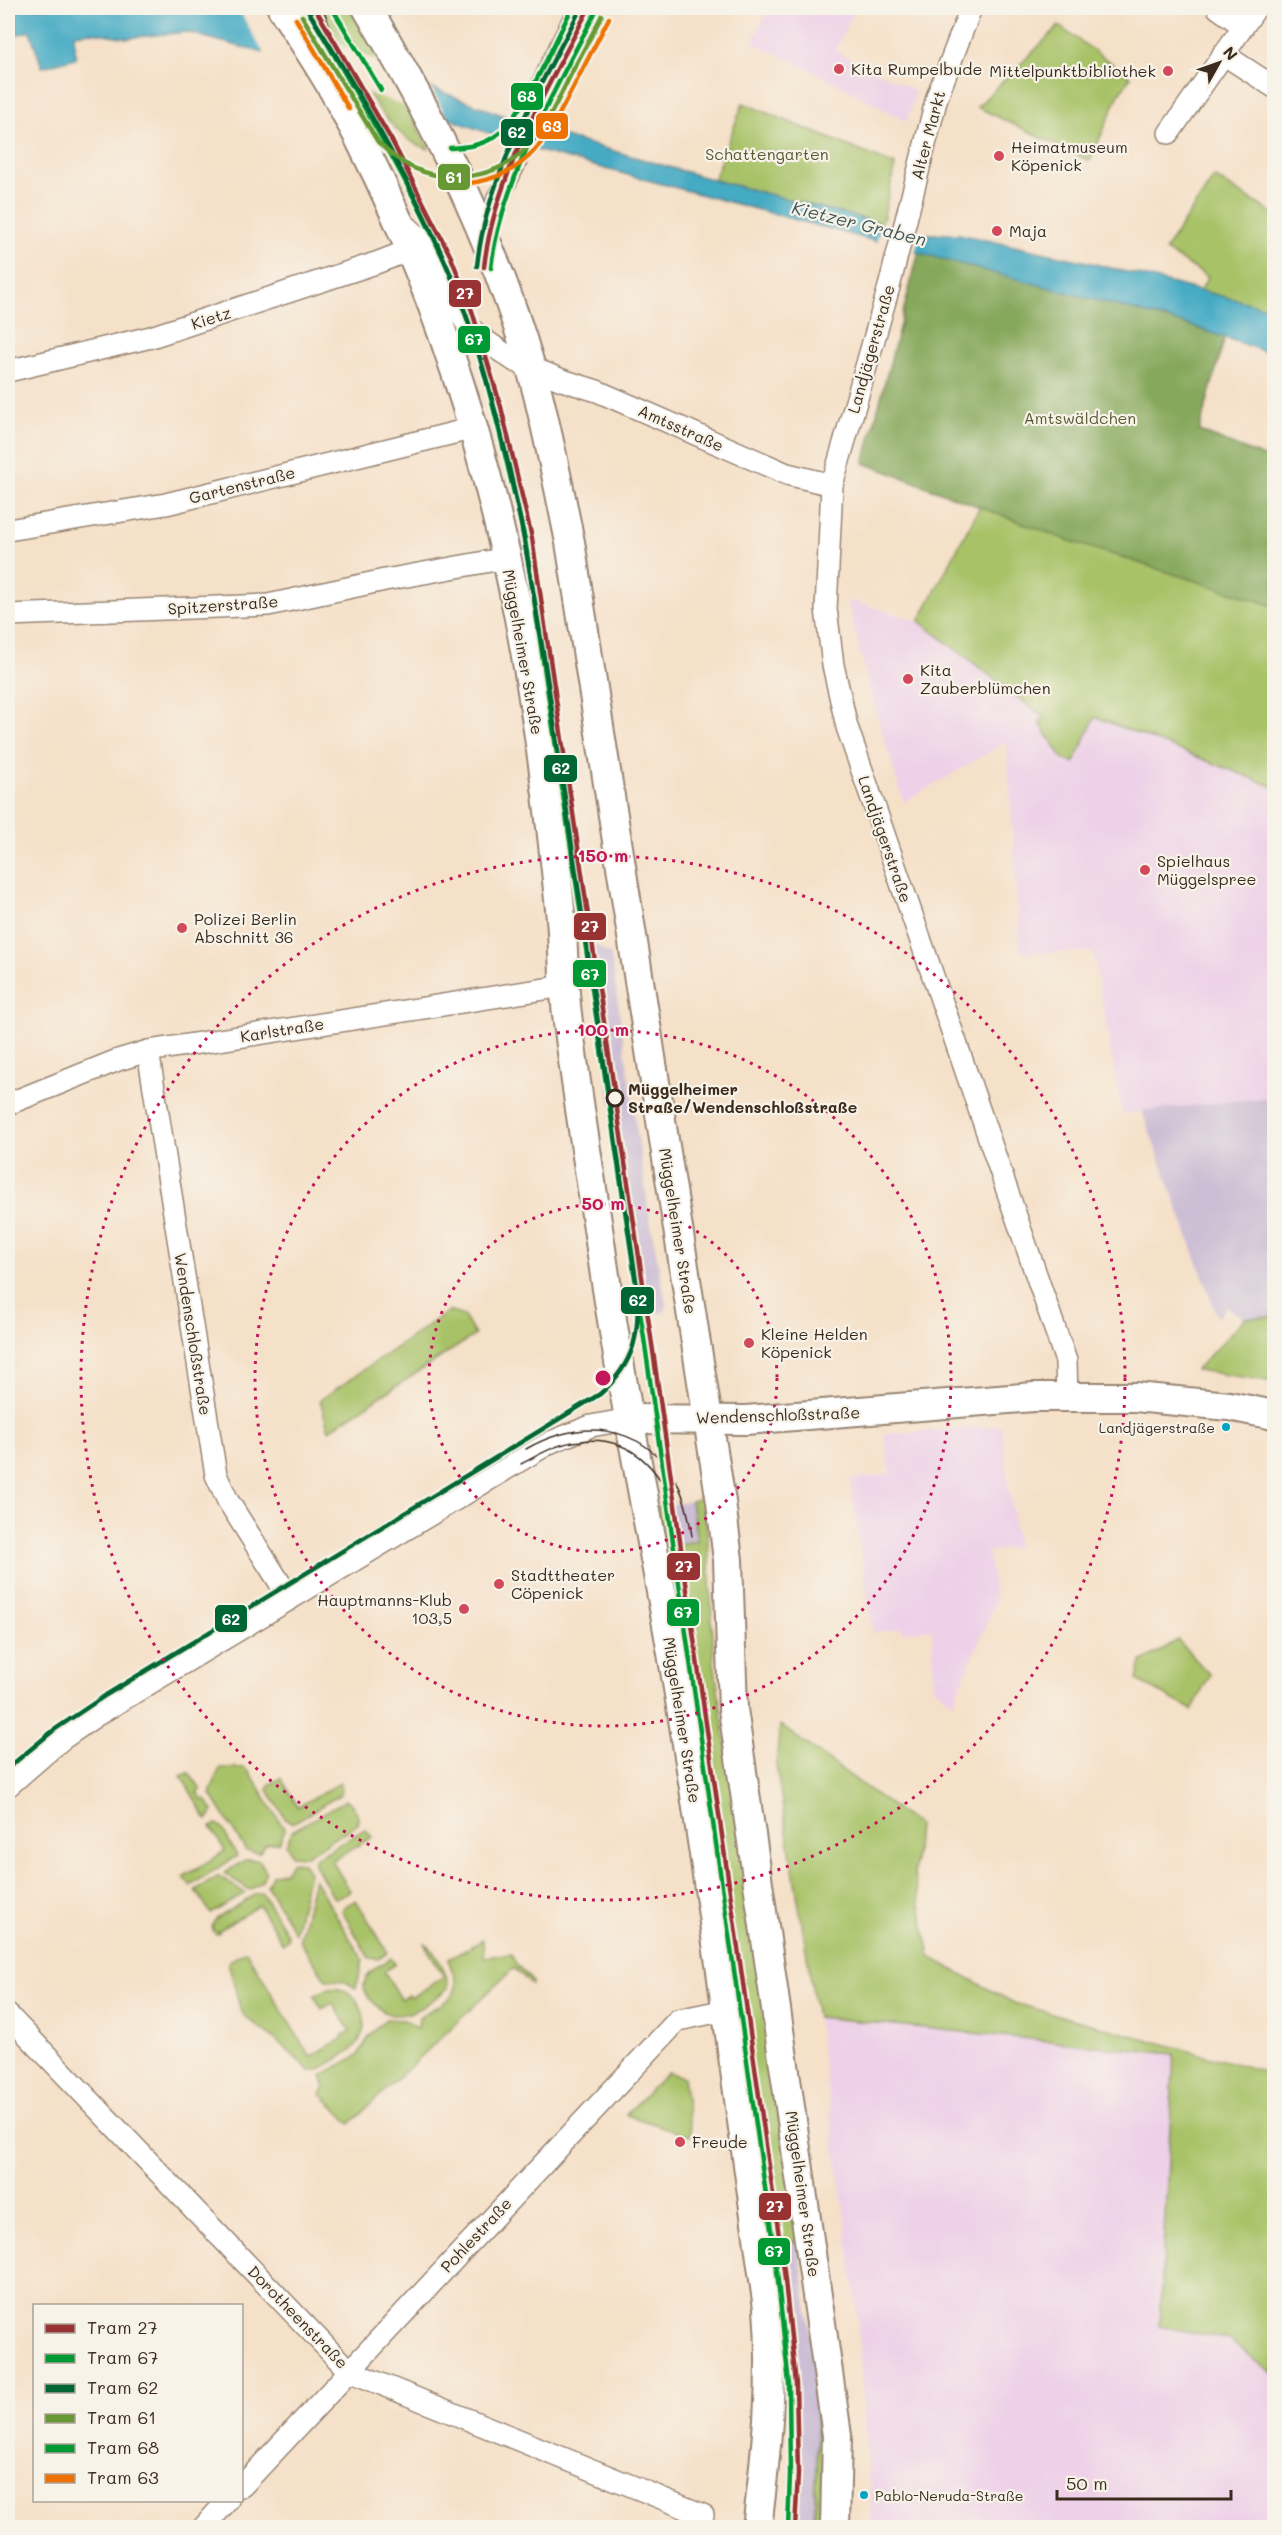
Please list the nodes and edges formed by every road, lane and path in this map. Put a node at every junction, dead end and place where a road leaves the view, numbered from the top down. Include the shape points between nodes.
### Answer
1 (367, 8) edge
2 (579, 8) edge
3 (971, 8) edge
4 (1218, 8) edge
5 (1256, 8) edge
6 (286, 15) edge
7 (1243, 26) junction
8 (1224, 54) junction
9 (1275, 87) edge
10 (1169, 132) dead end
11 (396, 217) junction
12 (486, 242) junction
13 (410, 250) junction
14 (894, 266) joint
15 (531, 369) junction
16 (8, 371) edge
17 (474, 428) junction
18 (832, 485) junction
19 (8, 530) edge
20 (507, 558) junction
21 (8, 615) edge
22 (564, 986) junction
23 (148, 1051) junction
24 (8, 1104) edge
25 (1066, 1399) junction
26 (1275, 1415) edge
27 (629, 1419) junction
28 (708, 1419) junction
29 (290, 1599) junction
30 (8, 1786) edge
31 (726, 2010) junction
32 (8, 2014) edge
33 (350, 2371) junction
34 (243, 2485) edge
35 (226, 2502) edge
36 (703, 2515) dead end
37 (203, 2528) edge
38 (757, 2528) edge
39 (835, 2528) edge

1 - 12 main road, Müggelheimer Straße via 464,189
2 - 12 street via 540,90 540,111 498,198
3 - 14 street, Alter Markt via 937,97
4 - 7 street
5 - 7 street
6 - 11 main road, Müggelheimer Straße via 336,93
7 - 8 street
8 - 9 street
8 - 10 street
11 - 13 main road, Müggelheimer Straße
11 - 15 street, Müggelheimer Straße via 424,242 468,326 497,350
12 - 15 main road, Müggelheimer Straße
13 - 16 street, Kietz via 151,337
13 - 17 main road, Müggelheimer Straße
14 - 18 street, Landjägerstraße
15 - 18 street, Amtsstraße via 597,391 787,474
15 - 28 main road, Müggelheimer Straße via 570,542
17 - 19 street, Gartenstraße via 166,504
17 - 20 main road, Müggelheimer Straße
18 - 25 street, Landjägerstraße via 826,609 847,727 1066,1361
20 - 21 street, Spitzerstraße via 268,605
20 - 22 main road, Müggelheimer Straße via 548,797 564,950
22 - 23 street, Karlstraße
22 - 27 main road, Müggelheimer Straße
23 - 24 street, Karlstraße
23 - 29 street, Wendenschloßstraße via 216,1475 228,1501
25 - 26 main road, Wendenschloßstraße via 1135,1397
25 - 28 main road, Wendenschloßstraße via 1034,1397 755,1419
27 - 28 main road, Wendenschloßstraße
27 - 29 street, Wendenschloßstraße via 591,1426 551,1442
27 - 31 main road, Müggelheimer Straße via 684,1721
28 - 39 main road, Müggelheimer Straße via 728,1560 733,1709 837,2435
29 - 30 street, Wendenschloßstraße via 97,1715
31 - 33 street, Pohlestraße via 678,2020
31 - 38 main road, Müggelheimer Straße via 770,2335 769,2424
32 - 33 street, Dorotheenstraße
33 - 34 street, Pohlestraße
33 - 36 street, Dorotheenstraße
35 - 37 street

